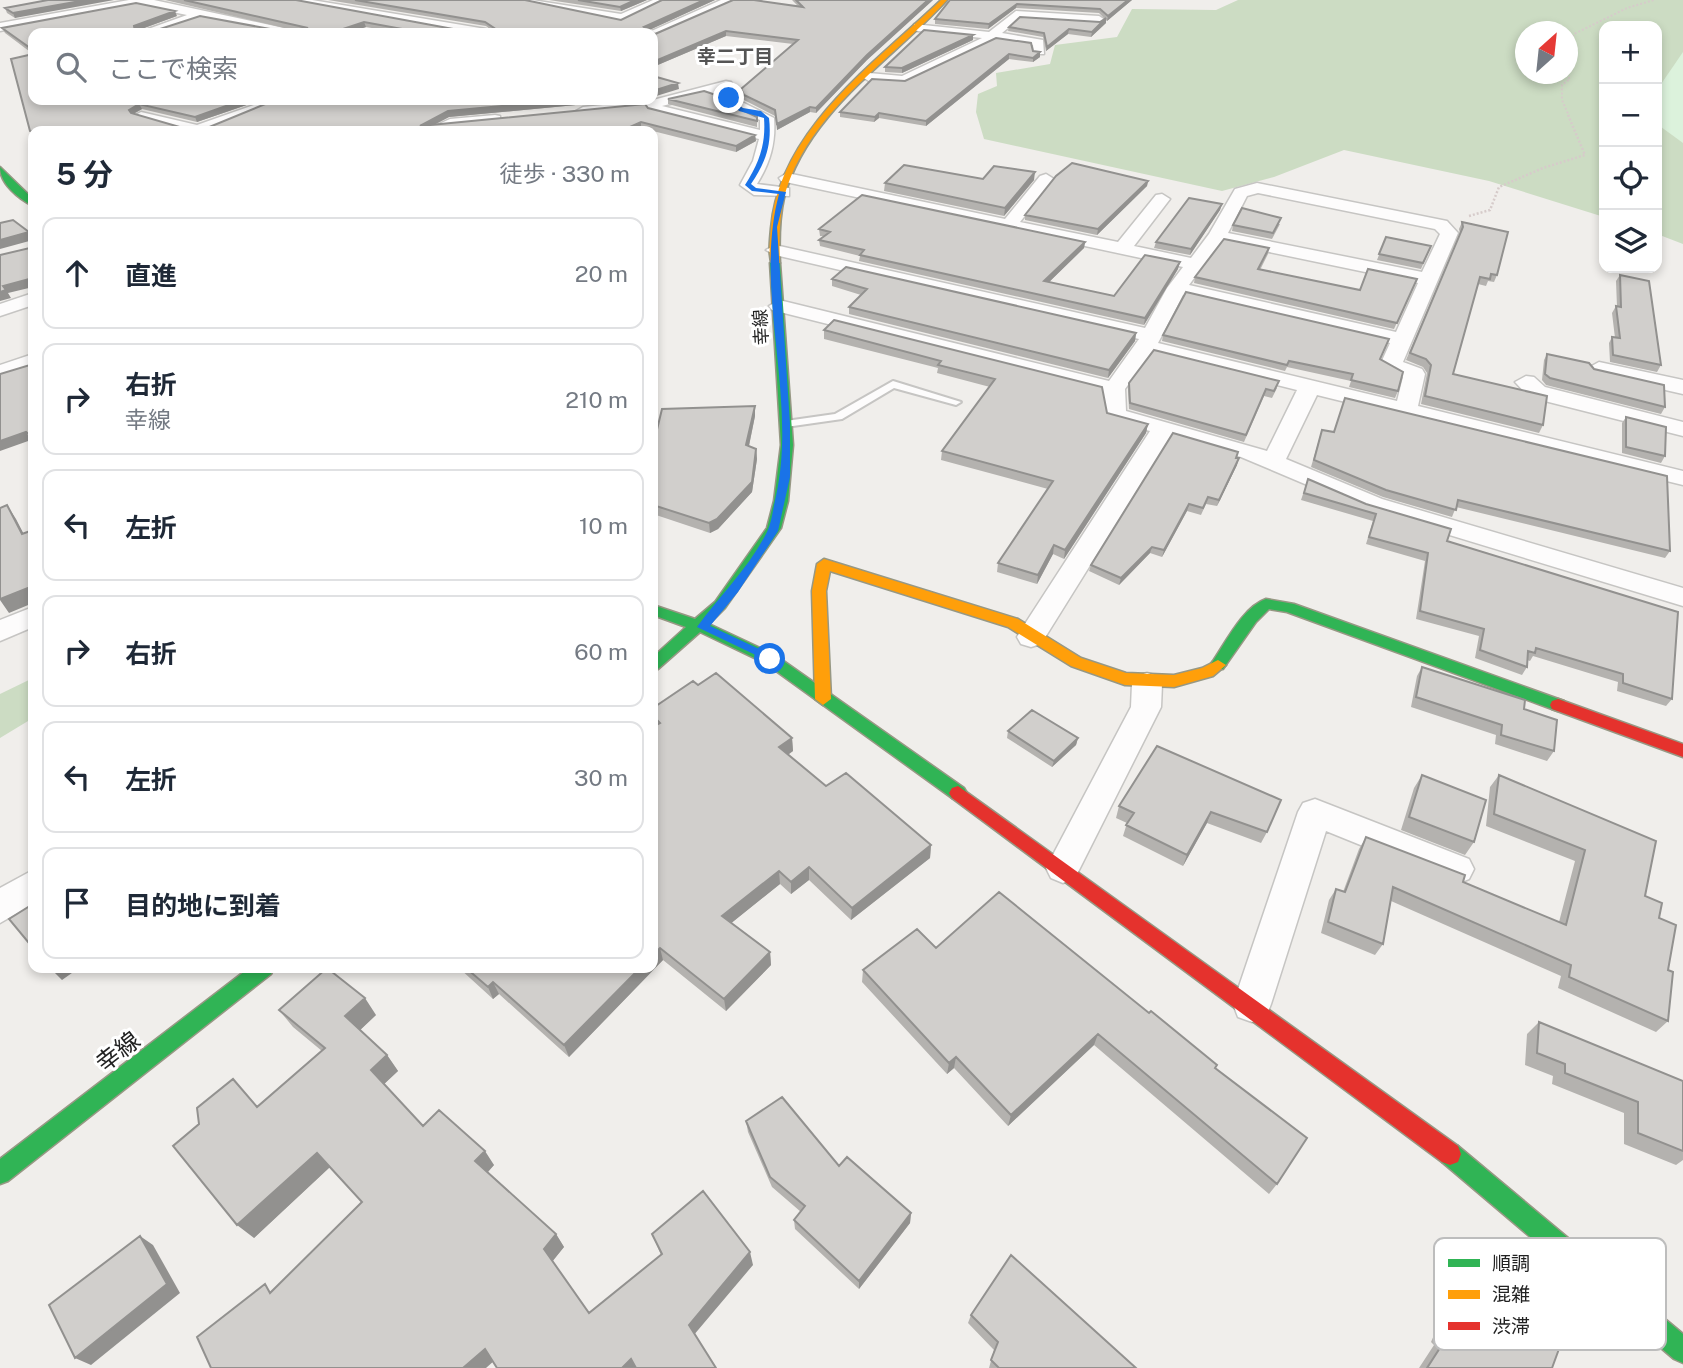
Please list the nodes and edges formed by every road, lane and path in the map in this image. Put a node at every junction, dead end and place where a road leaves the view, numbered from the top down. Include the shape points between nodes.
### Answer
1 (292, 0) edge
2 (511, 0) edge
3 (662, 0) edge
4 (731, 0) edge
5 (944, 0) edge
6 (1053, 0) edge
7 (1654, 0) edge
8 (143, 1) edge
9 (358, 13) junction
10 (202, 14) junction
11 (1033, 15) junction
12 (1099, 19) edge
13 (333, 22) edge
14 (0, 27) edge
15 (918, 27) junction
16 (159, 28) edge
17 (281, 28) edge
18 (387, 28) edge
19 (454, 28) edge
20 (658, 32) edge
21 (1578, 32) edge
22 (993, 37) junction
23 (1039, 51) edge
24 (869, 77) junction
25 (1563, 84) edge
26 (658, 102) edge
27 (267, 105) edge
28 (474, 105) edge
29 (631, 105) edge
30 (654, 108) edge
31 (562, 113) edge
32 (141, 116) edge
33 (508, 118) edge
34 (466, 122) junction
35 (178, 126) edge
36 (211, 126) edge
37 (443, 126) edge
38 (768, 137) junction
39 (0, 170) edge
40 (1046, 179) dead end
41 (785, 185) junction
42 (28, 194) edge
43 (1162, 199) dead end
44 (1009, 225) junction
45 (1441, 225) junction
46 (1217, 236) junction
47 (1122, 249) junction
48 (775, 250) junction
49 (1194, 264) junction
50 (1428, 279) junction
51 (1177, 288) junction
52 (28, 301) edge
53 (779, 306) junction
54 (0, 310) edge
55 (1401, 339) junction
56 (1149, 341) junction
57 (28, 362) edge
58 (1599, 368) edge
59 (0, 372) edge
60 (1526, 382) dead end
61 (1310, 386) junction
62 (1683, 387) edge
63 (1114, 389) junction
64 (956, 402) dead end
65 (1406, 409) junction
66 (786, 424) junction
67 (1164, 428) junction
68 (1683, 429) edge
69 (1273, 462) junction
70 (1683, 478) edge
71 (1683, 597) edge
72 (658, 612) edge
73 (28, 618) edge
74 (703, 627) junction
75 (0, 631) edge
76 (1031, 637) junction
77 (658, 661) edge
78 (1147, 684) junction
79 (823, 699) junction
80 (1683, 751) edge
81 (1063, 868) junction
82 (1457, 869) edge
83 (28, 888) edge
84 (0, 908) edge
85 (258, 973) edge
86 (1252, 1004) junction
87 (0, 1173) edge
88 (1550, 1238) edge
89 (1666, 1336) edge
90 (1683, 1350) edge

1 - 9 street
2 - 3 street via 622,18
4 - 20 street
5 - 15 street, 幸線
6 - 11 street
7 - 21 path
8 - 10 street
8 - 14 street
9 - 13 street
9 - 18 street
9 - 19 street
10 - 16 street
10 - 17 street
11 - 12 street
11 - 22 street via 1016,15
15 - 22 street
15 - 24 street, 幸線
22 - 23 street via 1039,43
22 - 24 street via 904,80
24 - 41 street, 幸線 via 801,150
25 - 45 path via 1562,100 1586,155 1499,187 1490,210
26 - 38 street via 726,85 729,98 741,109 767,118
27 - 36 street
28 - 34 street
29 - 31 street
30 - 38 street
32 - 35 street
33 - 34 street
34 - 37 street
38 - 41 street via 761,165 748,185 754,190
39 - 42 street
40 - 44 street
41 - 44 street
41 - 48 street, 幸線 via 774,227
43 - 47 street
44 - 47 street
45 - 46 street via 1257,188 1241,193
45 - 50 street via 1449,233
46 - 49 street
46 - 50 street
47 - 49 street
48 - 53 street, 幸線
48 - 56 street
49 - 51 street
50 - 55 street
51 - 55 street
51 - 56 street
52 - 54 street
53 - 63 street
53 - 66 street, 幸線
55 - 65 street via 1391,365 1414,374
56 - 61 street
56 - 63 street
57 - 59 street
58 - 62 street
60 - 68 street via 1536,393
61 - 65 street
61 - 69 street
63 - 67 street via 1115,415
64 - 66 lane via 893,384 838,417
65 - 70 street
66 - 74 street, 幸線 via 785,477 773,531
67 - 69 street
67 - 76 street
69 - 71 street via 1373,504
72 - 74 street
73 - 75 street
74 - 77 street, 幸線
74 - 79 street via 770,659
76 - 78 street via 1082,662
76 - 79 street via 1013,623 824,564 819,591
78 - 80 street via 1184,681 1215,668 1251,614 1266,604 1277,605
78 - 81 street via 1146,707
79 - 81 street
81 - 86 street
82 - 86 street via 1315,812
83 - 84 street
85 - 87 street, 幸線
86 - 88 street via 1458,1160
89 - 90 street

